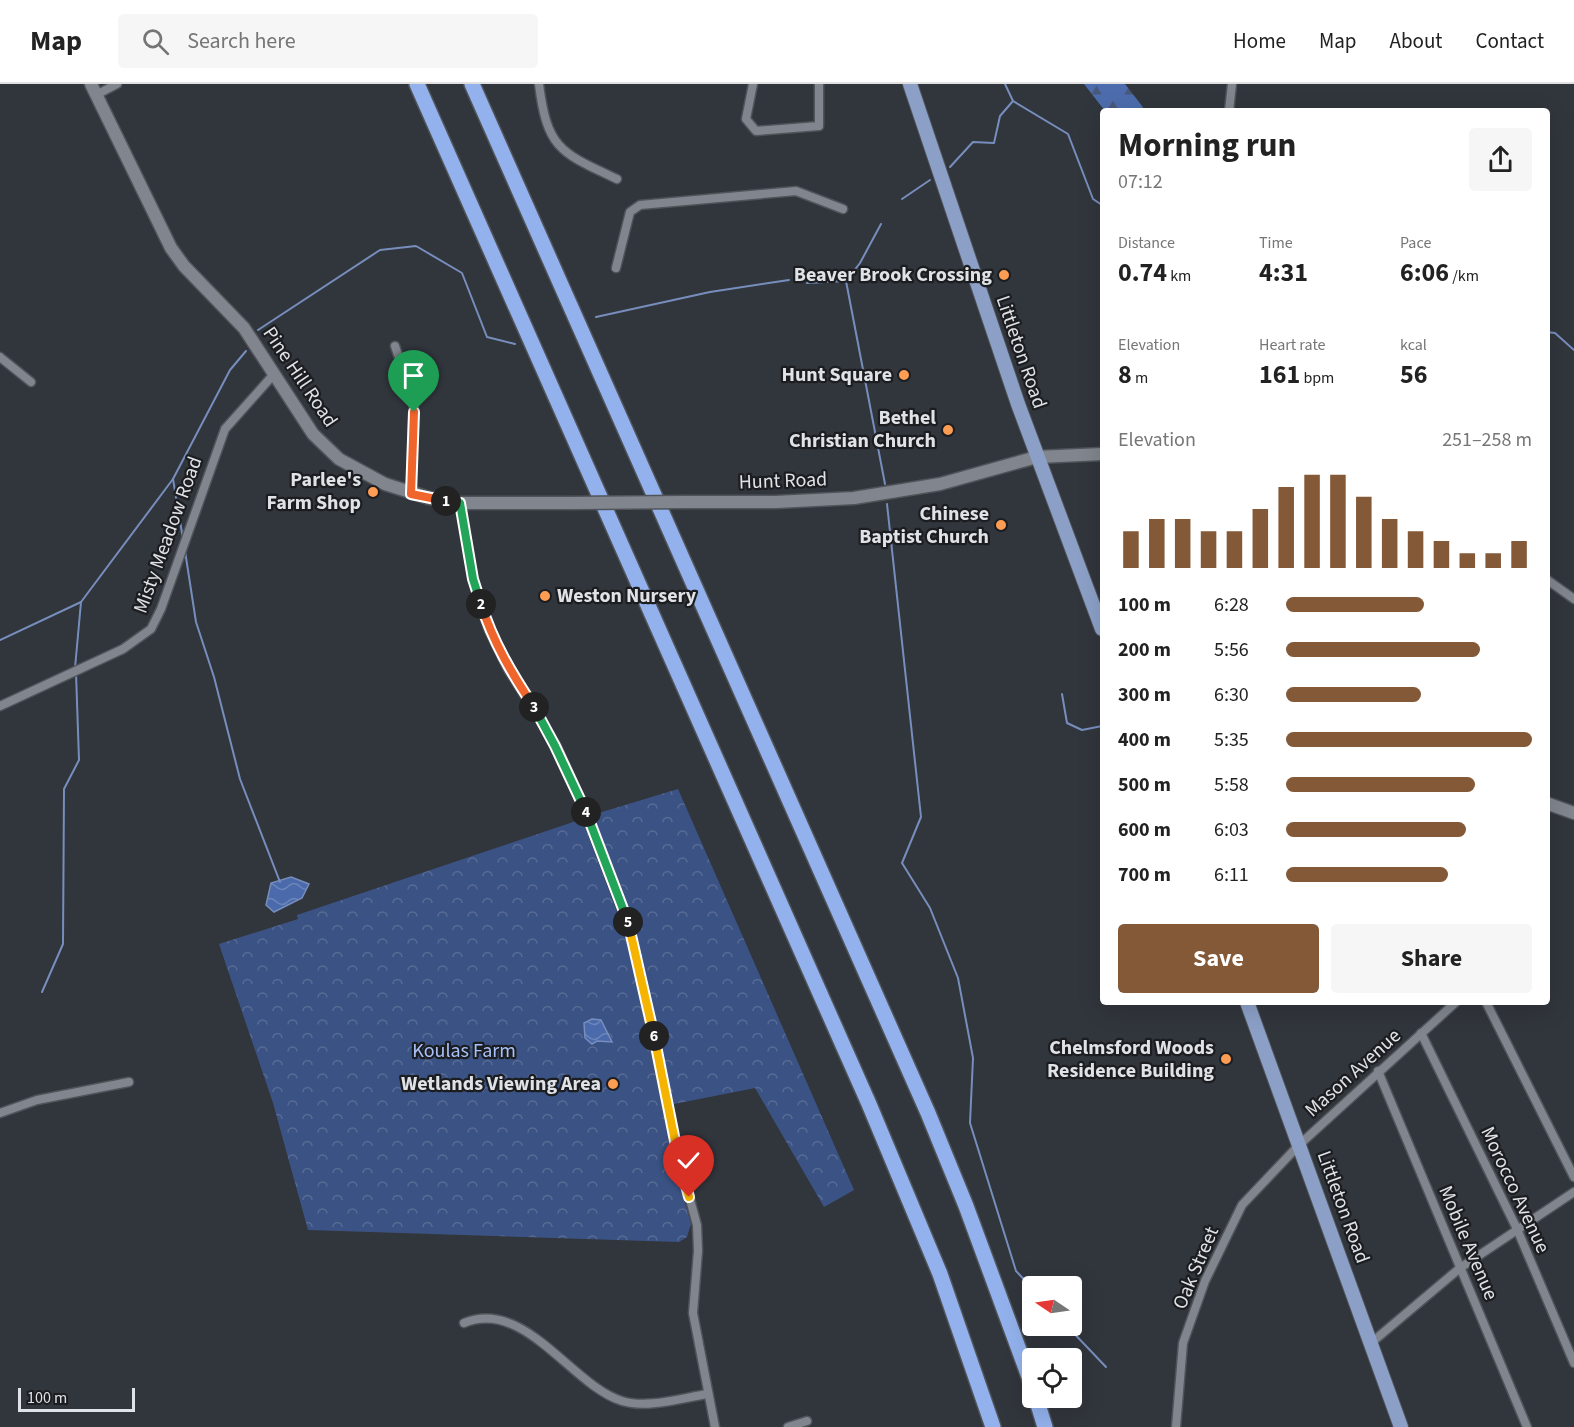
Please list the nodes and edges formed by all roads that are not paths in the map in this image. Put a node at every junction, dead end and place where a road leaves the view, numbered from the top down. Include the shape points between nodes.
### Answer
1 (117, 84) edge
2 (417, 84) edge
3 (472, 84) edge
4 (539, 84) edge
5 (753, 84) edge
6 (819, 84) edge
7 (910, 84) edge
8 (1232, 84) edge
9 (94, 89) edge
10 (1229, 108) edge
11 (617, 179) dead end
12 (843, 209) dead end
13 (616, 268) dead end
14 (395, 346) dead end
15 (0, 357) edge
16 (274, 374) junction
17 (31, 382) dead end
18 (1100, 454) edge
19 (1037, 457) junction
20 (411, 494) junction
21 (460, 503) junction
22 (1550, 582) edge
23 (1574, 599) edge
24 (1100, 624) edge
25 (0, 706) edge
26 (1550, 804) edge
27 (1574, 813) edge
28 (1247, 1005) edge
29 (1453, 1005) edge
30 (1488, 1005) edge
31 (1421, 1033) junction
32 (1378, 1071) junction
33 (129, 1082) dead end
34 (0, 1113) edge
35 (1299, 1145) junction
36 (1574, 1178) edge
37 (1574, 1192) edge
38 (1517, 1229) junction
39 (1460, 1268) junction
40 (464, 1323) dead end
41 (1371, 1343) junction
42 (1022, 1358) edge
43 (1574, 1364) edge
44 (708, 1394) junction
45 (1039, 1408) edge
46 (807, 1421) dead end
47 (714, 1427) edge
48 (788, 1427) edge
49 (993, 1427) edge
50 (1045, 1427) edge
51 (1176, 1427) edge
52 (1401, 1427) edge
53 (1527, 1427) edge

1 - 9 street
2 - 49 highway via 869,1104 940,1274
3 - 42 highway via 928,1113
4 - 11 street via 546,118 559,148
5 - 6 street via 746,119 756,131 819,126
7 - 19 main road, Littleton Road
8 - 10 street
9 - 16 street, Pine Hill Road via 171,248 237,319
12 - 13 street via 796,191 640,205 630,212
14 - 20 street via 414,403
15 - 17 street
16 - 20 street, Pine Hill Road via 313,434 332,454 368,476
16 - 25 street, Misty Meadow Road via 225,429 151,629 123,649
18 - 19 street, Hunt Road
19 - 21 street, Hunt Road, bridge via 879,495 786,502
19 - 24 main road, Littleton Road
20 - 21 street, Pine Hill Road
21 - 44 street via 473,579 488,628 573,783 615,885 633,941 674,1138 697,1225 692,1307
22 - 23 street
26 - 27 street
28 - 35 main road, Littleton Road
29 - 31 street, Mason Avenue
30 - 36 street
31 - 32 street, Mason Avenue
31 - 38 street, Morocco Avenue
32 - 35 street, Mason Avenue
32 - 39 street, Mobile Avenue
33 - 34 street via 37,1100
35 - 41 main road, Littleton Road
35 - 51 street, Oak Street via 1242,1205 1205,1281 1184,1343
37 - 38 street
38 - 39 street
38 - 43 street, Morocco Avenue
39 - 41 street
39 - 53 street, Mobile Avenue
40 - 44 street via 489,1318 514,1326 599,1389 623,1401 642,1403
41 - 52 main road, Littleton Road
44 - 47 street
45 - 50 highway
46 - 48 street

